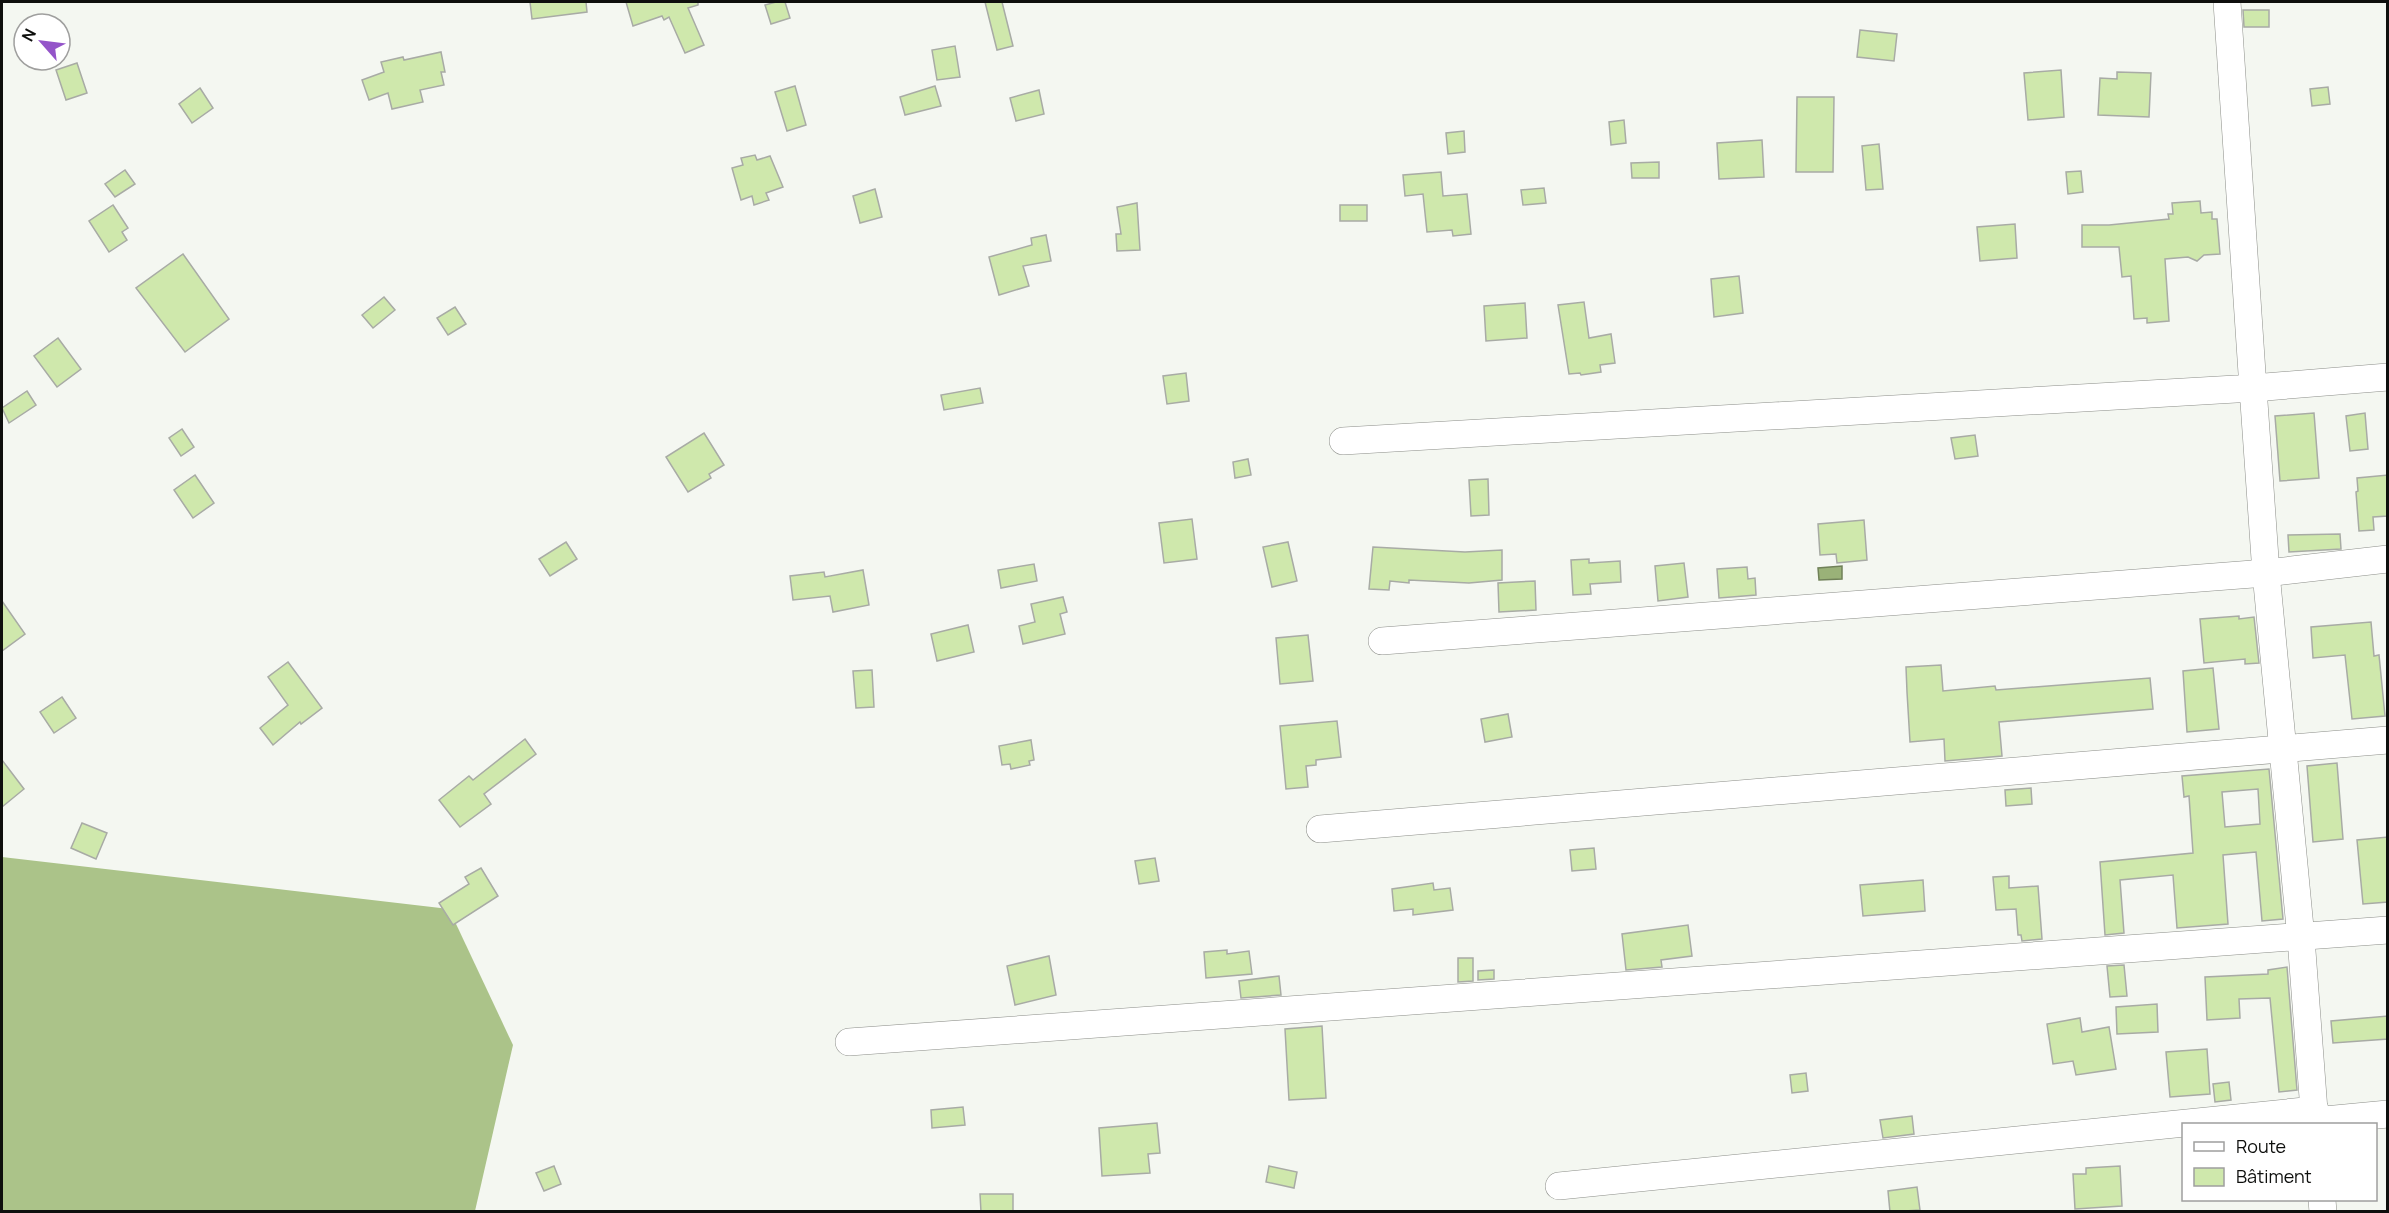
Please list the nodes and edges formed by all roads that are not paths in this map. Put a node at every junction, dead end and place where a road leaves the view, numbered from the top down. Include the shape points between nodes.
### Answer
1 (2228, 2) edge
2 (2388, 377) edge
3 (2253, 388) junction
4 (1343, 441) dead end
5 (2388, 559) edge
6 (2265, 573) junction
7 (1382, 641) dead end
8 (2388, 740) edge
9 (2283, 748) junction
10 (1320, 829) dead end
11 (2388, 930) edge
12 (2301, 938) junction
13 (849, 1042) dead end
14 (2388, 1114) edge
15 (2315, 1118) edge
16 (2259, 1123) edge
17 (2182, 1130) edge
18 (1559, 1186) dead end

1 - 3 street
2 - 3 street
3 - 4 street
3 - 6 street
5 - 6 street
6 - 7 street
6 - 9 street
8 - 9 street
9 - 10 street
9 - 12 street
11 - 12 street
12 - 13 street
12 - 15 street
14 - 15 street
15 - 16 street
17 - 18 street

